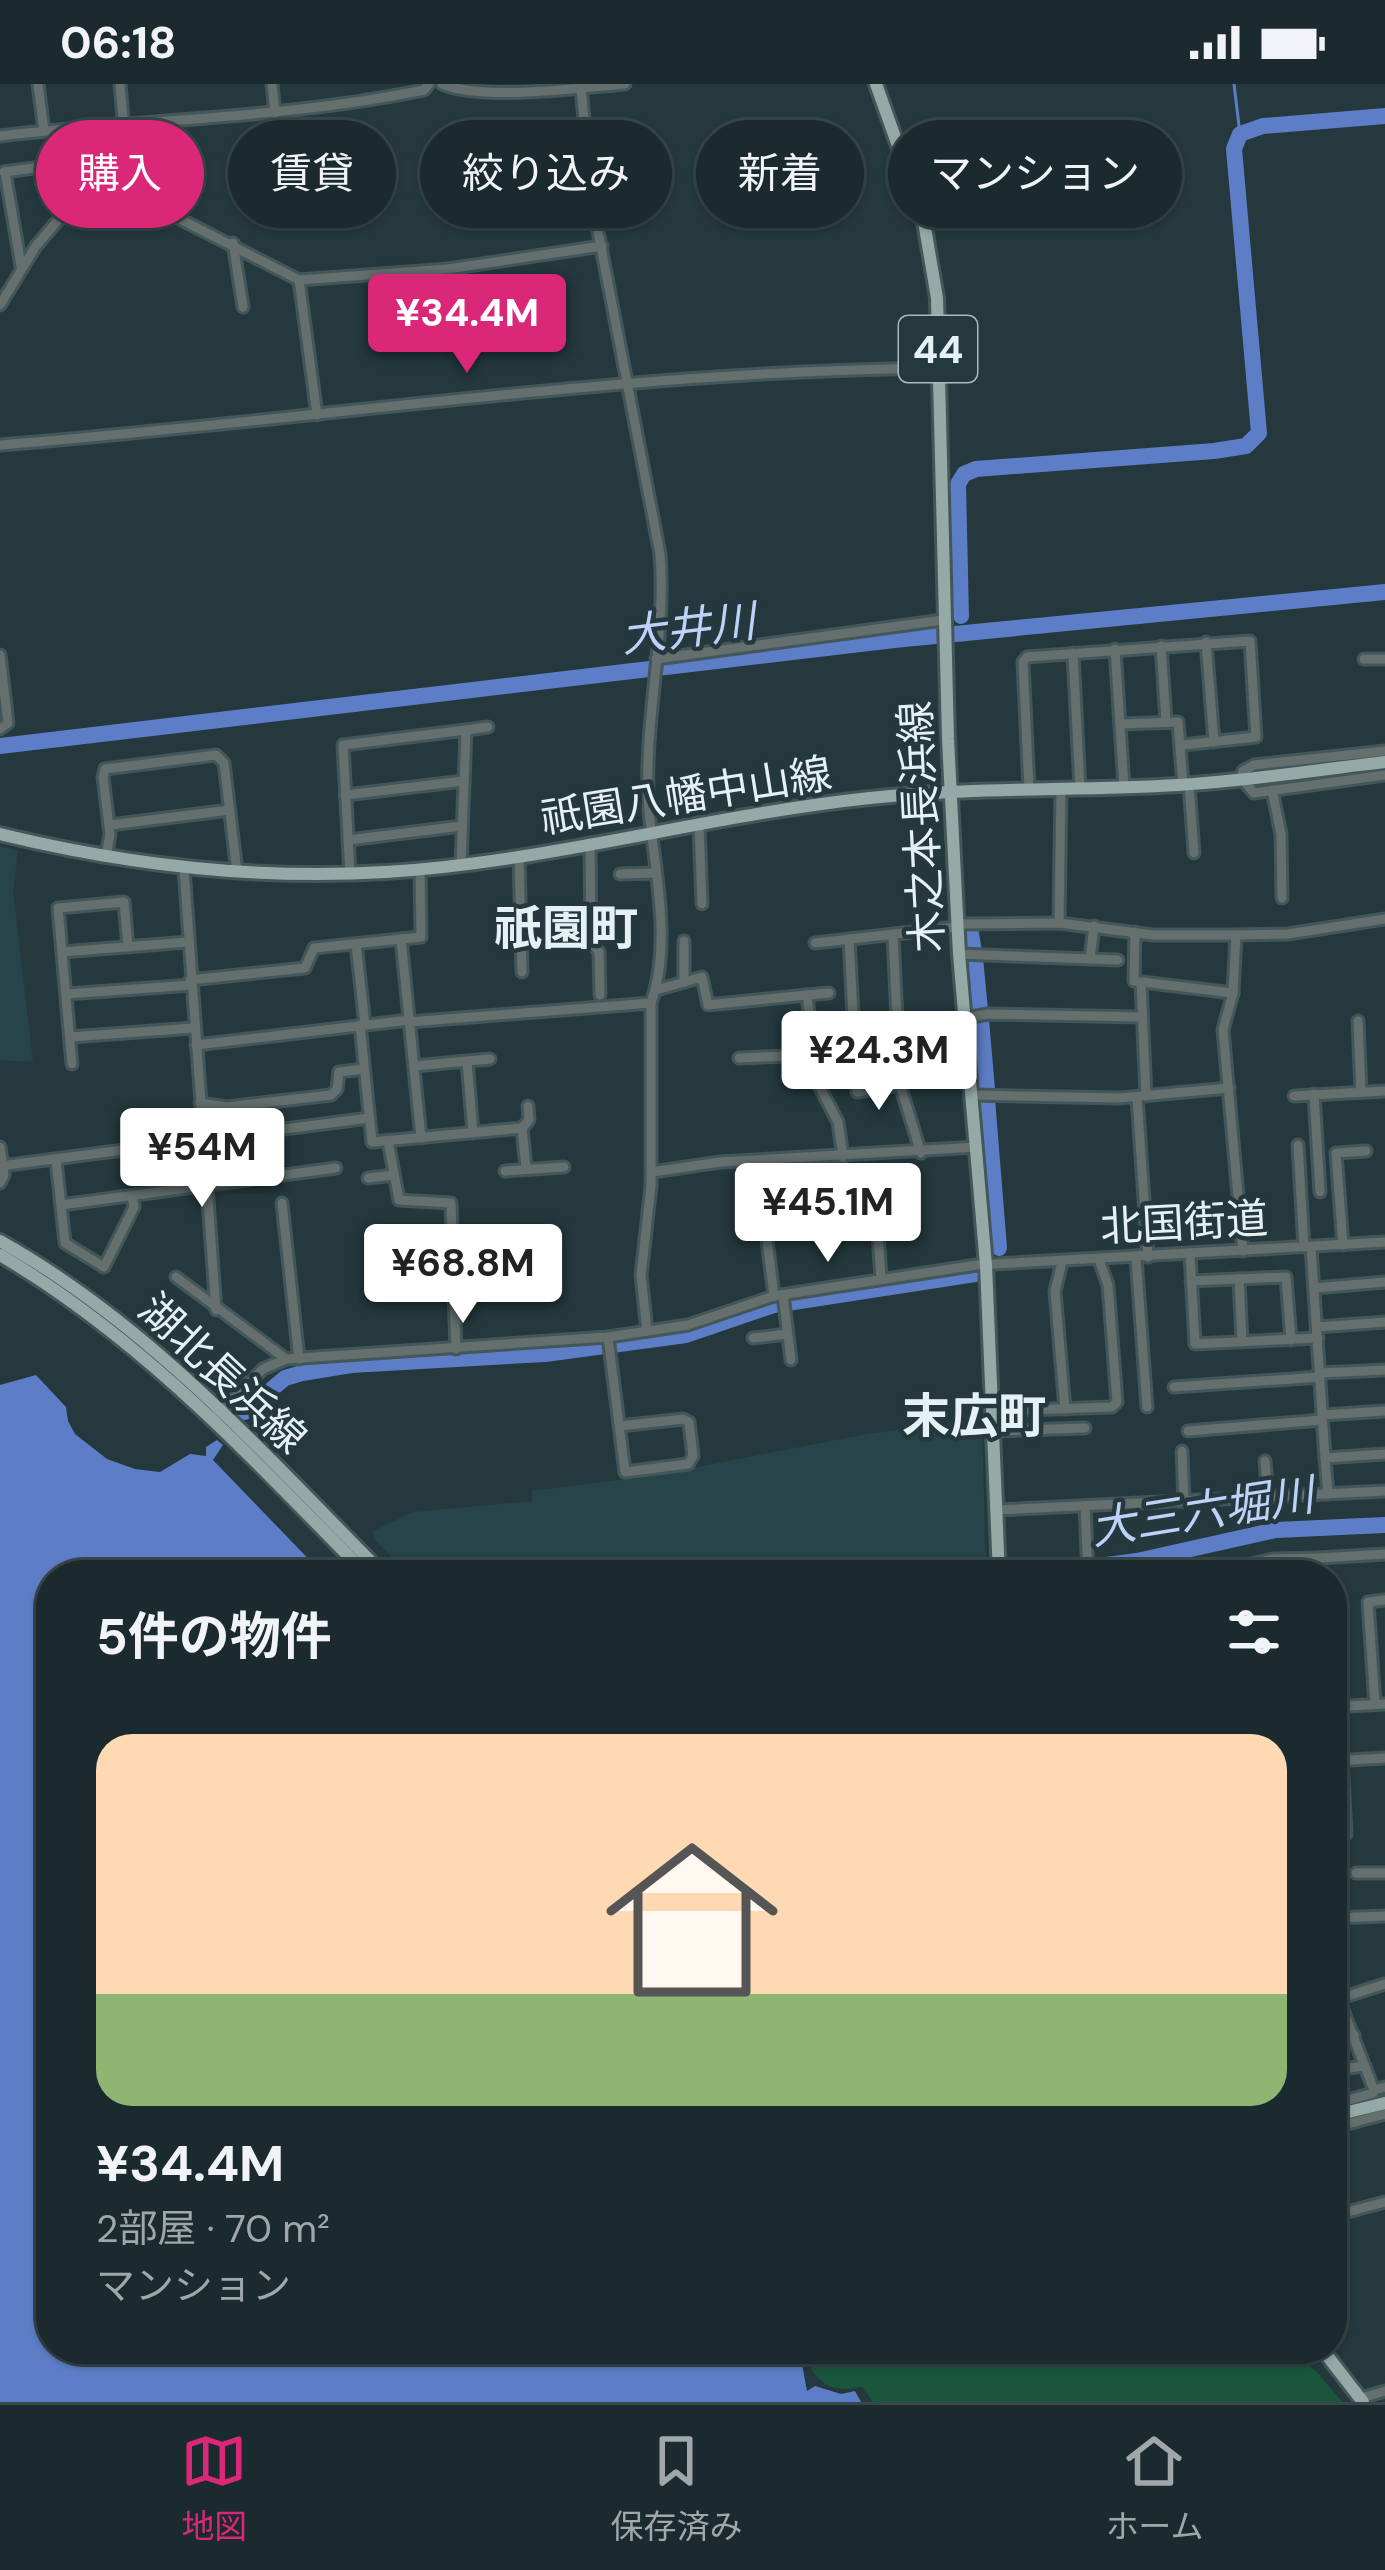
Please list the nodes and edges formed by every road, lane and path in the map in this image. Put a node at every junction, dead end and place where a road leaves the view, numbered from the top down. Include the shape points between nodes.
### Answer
1 (38, 84) edge
2 (120, 84) edge
3 (272, 84) edge
4 (429, 84) edge
5 (442, 84) edge
6 (625, 84) edge
7 (876, 84) edge
8 (504, 87) edge
9 (581, 88) junction
10 (275, 113) junction
11 (43, 120) edge
12 (126, 120) edge
13 (204, 121) edge
14 (36, 132) edge
15 (0, 136) edge
16 (34, 168) dead end
17 (2, 172) edge
18 (53, 228) edge
19 (202, 228) edge
20 (233, 243) junction
21 (602, 246) junction
22 (21, 266) junction
23 (299, 280) junction
24 (0, 305) edge
25 (243, 307) dead end
26 (938, 368) junction
27 (624, 382) junction
28 (316, 415) junction
29 (0, 445) edge
30 (944, 622) junction
31 (1206, 642) junction
32 (1161, 646) junction
33 (1115, 649) junction
34 (1073, 652) junction
35 (0, 656) edge
36 (1364, 659) dead end
37 (1385, 659) edge
38 (656, 661) junction
39 (1166, 721) junction
40 (1120, 724) junction
41 (488, 727) dead end
42 (0, 729) edge
43 (466, 730) junction
44 (1214, 742) junction
45 (1182, 745) junction
46 (1385, 751) edge
47 (1385, 762) edge
48 (1385, 775) edge
49 (1241, 778) junction
50 (464, 781) junction
51 (1186, 784) junction
52 (1061, 788) junction
53 (1080, 788) junction
54 (1124, 788) junction
55 (1029, 789) junction
56 (1272, 790) junction
57 (951, 793) junction
58 (345, 795) junction
59 (230, 810) junction
60 (110, 825) junction
61 (699, 825) junction
62 (462, 826) junction
63 (654, 832) junction
64 (0, 834) edge
65 (348, 840) junction
66 (590, 843) junction
67 (1194, 853) dead end
68 (519, 856) junction
69 (106, 857) junction
70 (461, 864) junction
71 (184, 868) junction
72 (420, 869) junction
73 (237, 873) junction
74 (656, 873) junction
75 (350, 874) junction
76 (620, 874) dead end
77 (1282, 898) dead end
78 (702, 904) dead end
79 (1385, 919) edge
80 (1059, 923) junction
81 (957, 926) junction
82 (1094, 926) junction
83 (1135, 932) junction
84 (893, 934) junction
85 (1237, 935) junction
86 (401, 939) junction
87 (849, 939) junction
88 (684, 941) dead end
89 (188, 942) junction
90 (815, 943) dead end
91 (356, 944) junction
92 (128, 946) junction
93 (62, 952) junction
94 (959, 954) junction
95 (1090, 959) junction
96 (1118, 960) dead end
97 (522, 971) dead end
98 (191, 982) junction
99 (684, 982) junction
100 (1141, 982) junction
101 (656, 990) junction
102 (1233, 992) junction
103 (829, 993) dead end
104 (66, 994) junction
105 (600, 995) dead end
106 (807, 995) junction
107 (651, 1003) junction
108 (1141, 1017) junction
109 (966, 1018) junction
110 (409, 1021) junction
111 (1358, 1021) dead end
112 (362, 1025) junction
113 (194, 1028) junction
114 (70, 1037) junction
115 (196, 1045) junction
116 (814, 1055) junction
117 (739, 1058) dead end
118 (490, 1059) dead end
119 (466, 1061) junction
120 (72, 1064) dead end
121 (414, 1066) junction
122 (364, 1069) junction
123 (900, 1085) junction
124 (1228, 1088) junction
125 (1385, 1090) edge
126 (1361, 1092) junction
127 (1314, 1094) junction
128 (973, 1095) junction
129 (1294, 1096) dead end
130 (1142, 1097) junction
131 (200, 1103) junction
132 (528, 1106) dead end
133 (369, 1118) junction
134 (522, 1128) junction
135 (473, 1133) junction
136 (421, 1138) junction
137 (388, 1141) junction
138 (203, 1142) junction
139 (1298, 1145) dead end
140 (0, 1147) edge
141 (977, 1147) junction
142 (1366, 1151) dead end
143 (920, 1153) junction
144 (843, 1157) junction
145 (56, 1160) junction
146 (764, 1162) junction
147 (1, 1166) edge
148 (564, 1167) dead end
149 (336, 1168) dead end
150 (526, 1168) junction
151 (505, 1171) dead end
152 (652, 1172) junction
153 (394, 1175) junction
154 (368, 1178) dead end
155 (0, 1183) edge
156 (207, 1186) junction
157 (1320, 1192) dead end
158 (132, 1196) junction
159 (282, 1203) dead end
160 (61, 1205) junction
161 (806, 1213) dead end
162 (764, 1216) junction
163 (877, 1218) dead end
164 (453, 1231) junction
165 (426, 1233) dead end
166 (0, 1240) edge
167 (1385, 1242) edge
168 (1343, 1245) junction
169 (1307, 1247) junction
170 (1243, 1251) junction
171 (1190, 1254) junction
172 (0, 1255) edge
173 (1142, 1257) junction
174 (454, 1258) junction
175 (422, 1260) dead end
176 (1099, 1260) junction
177 (1062, 1262) junction
178 (986, 1265) junction
179 (176, 1276) dead end
180 (881, 1279) junction
181 (1239, 1279) junction
182 (1191, 1282) junction
183 (1385, 1282) edge
184 (1315, 1288) junction
185 (781, 1299) junction
186 (216, 1310) junction
187 (1385, 1322) edge
188 (647, 1331) junction
189 (1318, 1333) junction
190 (788, 1334) junction
191 (753, 1338) dead end
192 (1291, 1340) junction
193 (609, 1342) junction
194 (1242, 1342) junction
195 (456, 1349) junction
196 (286, 1359) junction
197 (299, 1359) junction
198 (791, 1360) dead end
199 (1385, 1370) edge
200 (1320, 1375) junction
201 (1174, 1387) dead end
202 (1147, 1407) dead end
203 (1065, 1409) junction
204 (993, 1412) junction
205 (1385, 1412) edge
206 (217, 1414) junction
207 (1322, 1418) junction
208 (620, 1426) junction
209 (1085, 1428) dead end
210 (994, 1431) junction
211 (1188, 1431) dead end
212 (1182, 1450) dead end
213 (1385, 1454) edge
214 (1324, 1458) junction
215 (1265, 1461) dead end
216 (1385, 1491) edge
217 (1328, 1494) junction
218 (1268, 1497) junction
219 (1184, 1501) junction
220 (1085, 1506) junction
221 (998, 1510) junction
222 (1385, 1554) edge
223 (1319, 1558) joint
224 (1273, 1559) joint
225 (353, 1560) edge
226 (368, 1560) edge
227 (999, 1560) edge
228 (1088, 1560) edge
229 (1269, 1560) edge
230 (1385, 1600) edge
231 (1380, 1704) edge
232 (1347, 1706) edge
233 (1385, 1758) edge
234 (1347, 1760) edge
235 (1356, 1873) dead end
236 (1385, 1873) edge
237 (1385, 1916) edge
238 (1347, 1917) edge
239 (1385, 1984) edge
240 (1347, 1988) edge
241 (1347, 2019) edge
242 (1347, 2035) edge
243 (1354, 2035) junction
244 (1365, 2066) junction
245 (1347, 2068) edge
246 (1380, 2088) edge
247 (1347, 2101) edge
248 (1385, 2103) edge
249 (1347, 2112) edge
250 (1385, 2114) edge
251 (1347, 2124) edge
252 (1385, 2202) edge
253 (1347, 2212) edge
254 (1334, 2364) edge
255 (1385, 2391) edge
256 (1362, 2400) edge

1 - 11 street
2 - 12 street
3 - 10 street
4 - 10 street
5 - 8 street
6 - 9 street
7 - 26 main road, 木之本長浜線 / 44 via 930,242
8 - 9 street
9 - 21 street
10 - 13 street
14 - 15 street
16 - 17 street
17 - 22 street
18 - 22 street
19 - 20 street
20 - 23 street
20 - 25 street
21 - 23 street
21 - 27 street
22 - 24 street
23 - 28 street
26 - 27 street
26 - 30 main road, 木之本長浜線 / 44
27 - 28 street
27 - 38 street via 660,554
28 - 29 street
30 - 38 street
30 - 57 main road, 木之本長浜線 / 44
31 - 32 street
31 - 44 street
31 - 44 street via 1252,645 1257,736
32 - 33 street
32 - 39 street
33 - 34 street
33 - 40 street
34 - 53 street
34 - 55 street via 1023,661
35 - 42 street via 8,723
36 - 37 street
38 - 63 street
39 - 40 street
39 - 45 street via 1179,723
40 - 54 street
41 - 43 street
43 - 50 street
43 - 58 street via 343,745
44 - 45 street
45 - 51 street
46 - 49 street via 1254,765
47 - 49 main road, 祇園八幡中山線
48 - 56 street
49 - 51 main road, 祇園八幡中山線
49 - 56 street via 1254,793
50 - 58 street
50 - 62 street
51 - 54 main road, 祇園八幡中山線
51 - 67 street
52 - 53 main road, 祇園八幡中山線
52 - 55 main road, 祇園八幡中山線
52 - 80 street
53 - 54 main road, 祇園八幡中山線
55 - 57 main road, 祇園八幡中山線
56 - 77 street
57 - 61 main road, 祇園八幡中山線
57 - 81 main road, 木之本長浜線 / 44
58 - 65 street
59 - 60 street
59 - 60 street via 219,755 108,767
59 - 73 street
60 - 69 street
61 - 63 main road, 祇園八幡中山線
61 - 78 street
62 - 65 street
62 - 70 street
63 - 66 main road, 祇園八幡中山線
63 - 74 street
64 - 69 main road, 祇園八幡中山線
65 - 75 street
66 - 68 main road, 祇園八幡中山線
66 - 105 street
68 - 70 main road, 祇園八幡中山線
68 - 97 street
69 - 71 main road, 祇園八幡中山線
70 - 72 main road, 祇園八幡中山線
71 - 73 main road, 祇園八幡中山線
71 - 89 street
72 - 75 main road, 祇園八幡中山線
72 - 86 street via 421,937
73 - 75 main road, 祇園八幡中山線
74 - 76 street
74 - 101 street
79 - 85 street
80 - 81 street
80 - 82 street
81 - 84 street
81 - 94 main road, 木之本長浜線 / 44
82 - 83 street
82 - 95 street
83 - 85 street
83 - 100 street via 1134,981
84 - 87 street
84 - 123 street
85 - 102 street
86 - 91 street
86 - 110 street
87 - 90 street
87 - 123 street via 857,1092
88 - 99 street
89 - 92 street
89 - 98 street
91 - 98 street via 314,949 305,968
91 - 112 street
92 - 93 street
92 - 93 street via 124,902 58,908
93 - 104 street
94 - 95 street
94 - 109 main road, 木之本長浜線 / 44
95 - 96 street
98 - 104 street
98 - 113 street
99 - 101 street
99 - 106 street via 703,977 708,1005
100 - 102 street
100 - 108 street
101 - 107 street
102 - 124 street via 1223,1030
103 - 106 street
104 - 114 street
106 - 116 street
107 - 110 street
107 - 152 street
108 - 109 street
108 - 130 street
109 - 128 main road, 木之本長浜線 / 44
110 - 112 street
110 - 121 street
111 - 126 street
112 - 115 street
112 - 122 street
113 - 114 street
113 - 115 street
114 - 120 street
115 - 131 street
116 - 117 street
116 - 144 street
118 - 119 street
119 - 121 street
119 - 135 street
121 - 136 street
122 - 131 street via 339,1072 331,1095 227,1108
122 - 133 street
123 - 143 street
124 - 130 street
124 - 170 street
125 - 126 street
126 - 127 street
127 - 129 street
127 - 157 street
128 - 130 street
128 - 141 main road, 木之本長浜線 / 44
130 - 173 street
131 - 138 street
132 - 134 street
133 - 137 street via 372,1142
133 - 138 street
134 - 135 street
134 - 150 street
135 - 136 street
136 - 137 street
137 - 153 street
138 - 145 street
138 - 156 street
139 - 169 street
140 - 147 street
141 - 143 street
141 - 178 main road, 木之本長浜線 / 44
142 - 168 street via 1336,1153
143 - 144 street
144 - 146 street
145 - 147 street
145 - 160 street
146 - 152 street
146 - 162 street
147 - 155 street
148 - 150 street
149 - 156 street
150 - 151 street
152 - 188 street via 641,1275
153 - 154 street
153 - 164 street via 400,1201 450,1202
156 - 158 street
156 - 186 street
158 - 160 street
158 - 160 street via 104,1268 65,1243
159 - 197 street
161 - 162 street
162 - 185 street
163 - 180 street
164 - 165 street
164 - 174 street
166 - 206 main road, 湖北長浜線 via 120,1320
167 - 168 street, 北国街道
168 - 169 street, 北国街道
169 - 170 street, 北国街道
169 - 184 street
170 - 171 street, 北国街道
171 - 173 street, 北国街道
171 - 182 street
172 - 206 main road, 湖北長浜線 via 109,1327
173 - 176 street, 北国街道
173 - 202 street
174 - 175 street
174 - 195 street
176 - 177 street, 北国街道
176 - 203 street via 1117,1402
177 - 178 street, 北国街道
177 - 203 street via 1054,1291
178 - 180 street, 北国街道
178 - 204 main road, 木之本長浜線 / 44
179 - 186 street
180 - 185 street, 北国街道
181 - 182 street
181 - 192 street via 1286,1277
181 - 194 street
182 - 194 street via 1195,1344
183 - 184 street
184 - 189 street
185 - 188 street, 北国街道
185 - 190 street
186 - 196 street
187 - 189 street
188 - 193 street, 北国街道
189 - 192 street
189 - 200 street
190 - 191 street
190 - 198 street
192 - 194 street
193 - 195 street, 北国街道
193 - 208 street
195 - 197 street, 北国街道
196 - 197 street, 北国街道
196 - 206 street via 263,1369
199 - 200 street
200 - 201 street
200 - 207 street
203 - 204 street
204 - 210 main road, 木之本長浜線 / 44
205 - 207 street
206 - 225 main road, 湖北長浜線
206 - 226 main road, 湖北長浜線
207 - 211 street
207 - 214 street
208 - 208 street via 625,1472 688,1464 692,1456 682,1418
209 - 210 street
210 - 221 main road, 木之本長浜線 / 44
212 - 219 street
213 - 214 street
214 - 217 street
215 - 218 street
216 - 217 street
217 - 218 street
218 - 219 street
219 - 220 street
220 - 221 street
220 - 228 street
221 - 227 main road, 木之本長浜線 / 44
222 - 223 street
223 - 224 street
224 - 229 street
230 - 231 street via 1368,1602
231 - 232 street
233 - 234 street
235 - 236 street
237 - 238 street
239 - 240 street
241 - 243 street
242 - 243 street
243 - 244 street
244 - 245 street
244 - 246 street
246 - 247 street
248 - 249 main road
250 - 251 street
252 - 253 street
254 - 256 main road
255 - 256 street

